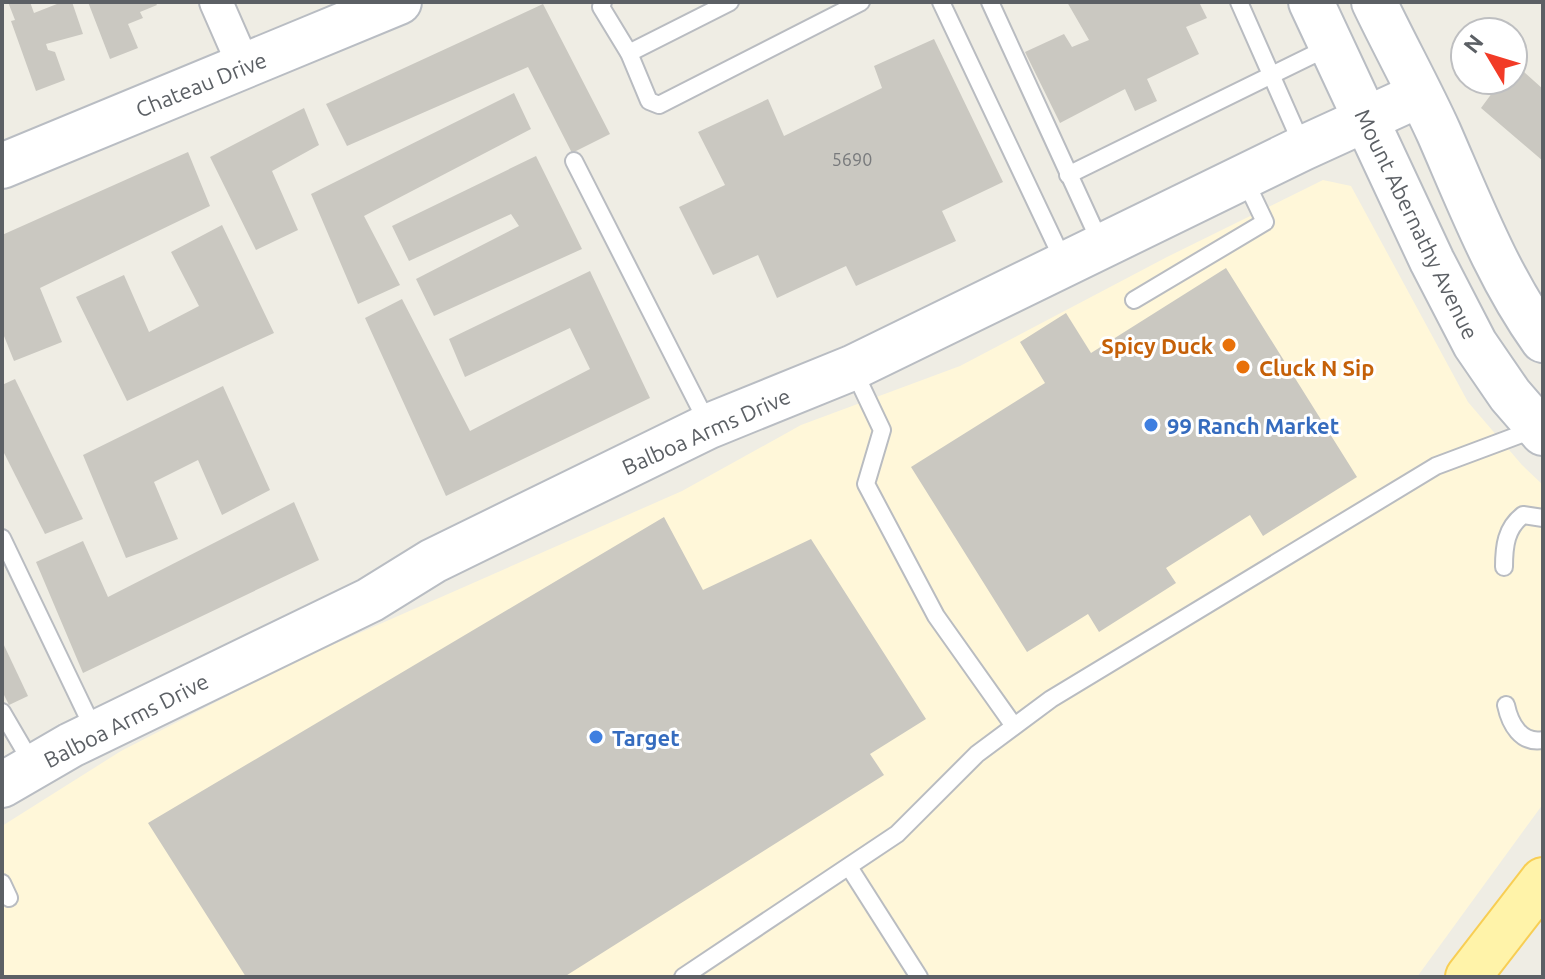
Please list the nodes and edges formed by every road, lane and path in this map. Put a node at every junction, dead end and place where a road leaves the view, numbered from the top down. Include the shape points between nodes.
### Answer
1 (216, 2) edge
2 (399, 2) edge
3 (603, 2) edge
4 (730, 2) edge
5 (861, 2) edge
6 (941, 2) edge
7 (990, 2) edge
8 (1239, 2) edge
9 (1311, 2) edge
10 (1374, 2) edge
11 (1331, 46) junction
12 (629, 53) junction
13 (244, 66) junction
14 (1273, 74) junction
15 (1419, 95) junction
16 (1366, 120) junction
17 (1303, 148) junction
18 (574, 161) dead end
19 (2, 166) edge
20 (1068, 175) junction
21 (1244, 177) junction
22 (1083, 254) junction
23 (1134, 300) dead end
24 (1543, 340) edge
25 (852, 368) junction
26 (709, 426) junction
27 (1541, 430) edge
28 (1543, 518) edge
29 (2, 538) edge
30 (1504, 567) dead end
31 (1506, 705) dead end
32 (2, 712) edge
33 (1014, 726) junction
34 (95, 733) junction
35 (1541, 741) edge
36 (18, 776) edge
37 (849, 867) junction
38 (1543, 880) edge
39 (683, 977) edge
40 (919, 977) edge
41 (1468, 977) edge

1 - 13 street
2 - 13 street, Chateau Drive
3 - 12 lane via 601,7
4 - 12 lane
5 - 12 lane via 659,105 649,101
6 - 22 lane
7 - 20 lane
8 - 14 lane
9 - 11 street, Mount Abernathy Avenue
10 - 15 street
11 - 14 lane
11 - 16 street, Mount Abernathy Avenue
13 - 19 street, Chateau Drive
14 - 17 lane
14 - 20 lane
15 - 16 street, Balboa Arms Drive
15 - 24 street via 1488,244
16 - 17 street, Balboa Arms Drive
16 - 27 street, Mount Abernathy Avenue via 1475,344
17 - 21 street, Balboa Arms Drive
18 - 26 lane
20 - 22 lane
21 - 22 street, Balboa Arms Drive
21 - 23 lane via 1265,222
22 - 25 street, Balboa Arms Drive
25 - 26 street, Balboa Arms Drive
25 - 33 lane via 882,430 866,484 936,616
26 - 34 street, Balboa Arms Drive via 433,561 370,600
27 - 33 lane via 1436,466
28 - 30 lane via 1523,515 1512,523
29 - 34 lane
31 - 35 lane via 1512,726 1526,739
32 - 36 lane
33 - 37 lane via 977,754 897,834
34 - 36 street, Balboa Arms Drive
37 - 39 lane
37 - 40 lane
38 - 41 main road

